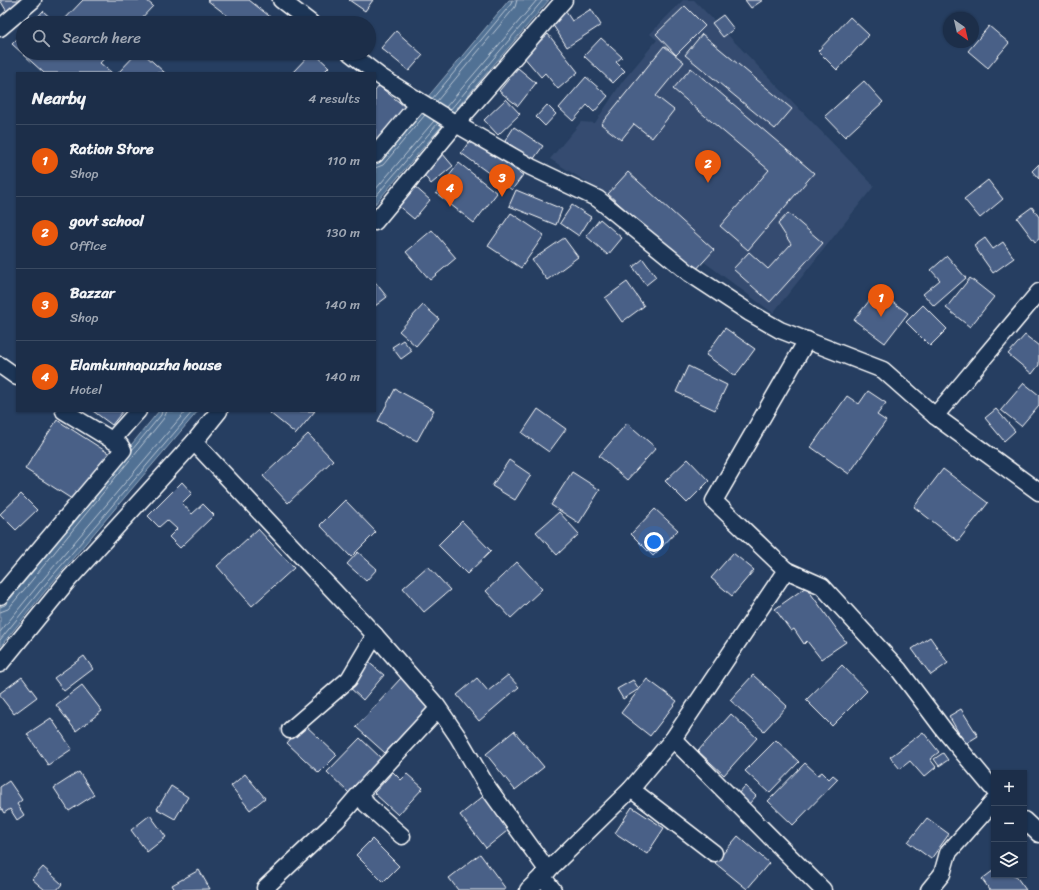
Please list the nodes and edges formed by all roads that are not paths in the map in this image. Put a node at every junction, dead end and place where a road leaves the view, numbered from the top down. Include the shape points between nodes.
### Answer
1 (33, 0) edge
2 (280, 0) edge
3 (564, 0) edge
4 (302, 16) edge
5 (0, 28) edge
6 (359, 60) edge
7 (375, 72) edge
8 (376, 73) edge
9 (381, 77) junction
10 (456, 124) junction
11 (376, 154) edge
12 (376, 221) edge
13 (1039, 292) edge
14 (807, 340) junction
15 (0, 365) edge
16 (16, 376) edge
17 (66, 412) edge
18 (137, 412) edge
19 (218, 412) edge
20 (935, 416) junction
21 (112, 440) junction
22 (194, 442) junction
23 (1039, 492) edge
24 (786, 570) junction
25 (0, 596) edge
26 (375, 635) junction
27 (0, 664) edge
28 (438, 709) junction
29 (290, 730) dead end
30 (672, 739) junction
31 (991, 786) edge
32 (631, 789) junction
33 (361, 792) junction
34 (991, 804) edge
35 (1027, 823) edge
36 (1039, 834) edge
37 (402, 836) dead end
38 (714, 853) dead end
39 (545, 873) junction
40 (265, 888) dead end
41 (528, 890) edge
42 (553, 890) edge
43 (823, 890) edge
44 (929, 890) edge

1 - 5 street
2 - 4 street
3 - 10 street
6 - 7 street
8 - 9 street
9 - 10 street
9 - 11 street via 418,104
10 - 12 street
10 - 14 street via 531,166 598,199 689,273 750,313 780,330
13 - 20 street
14 - 20 street via 883,370
14 - 24 street via 714,501
15 - 16 street
17 - 21 street
18 - 21 street
19 - 22 street
20 - 23 street
21 - 25 street via 120,445 122,450
22 - 26 street
22 - 27 street via 70,578
24 - 30 street
24 - 31 street via 822,586 899,670
26 - 28 street
26 - 29 street via 349,679
28 - 33 street
28 - 39 street
30 - 32 street
30 - 43 street
32 - 38 street
32 - 39 street
33 - 37 street via 366,804
33 - 40 street via 337,820
34 - 44 street via 948,853 942,874
35 - 36 street
39 - 41 street
39 - 42 street

